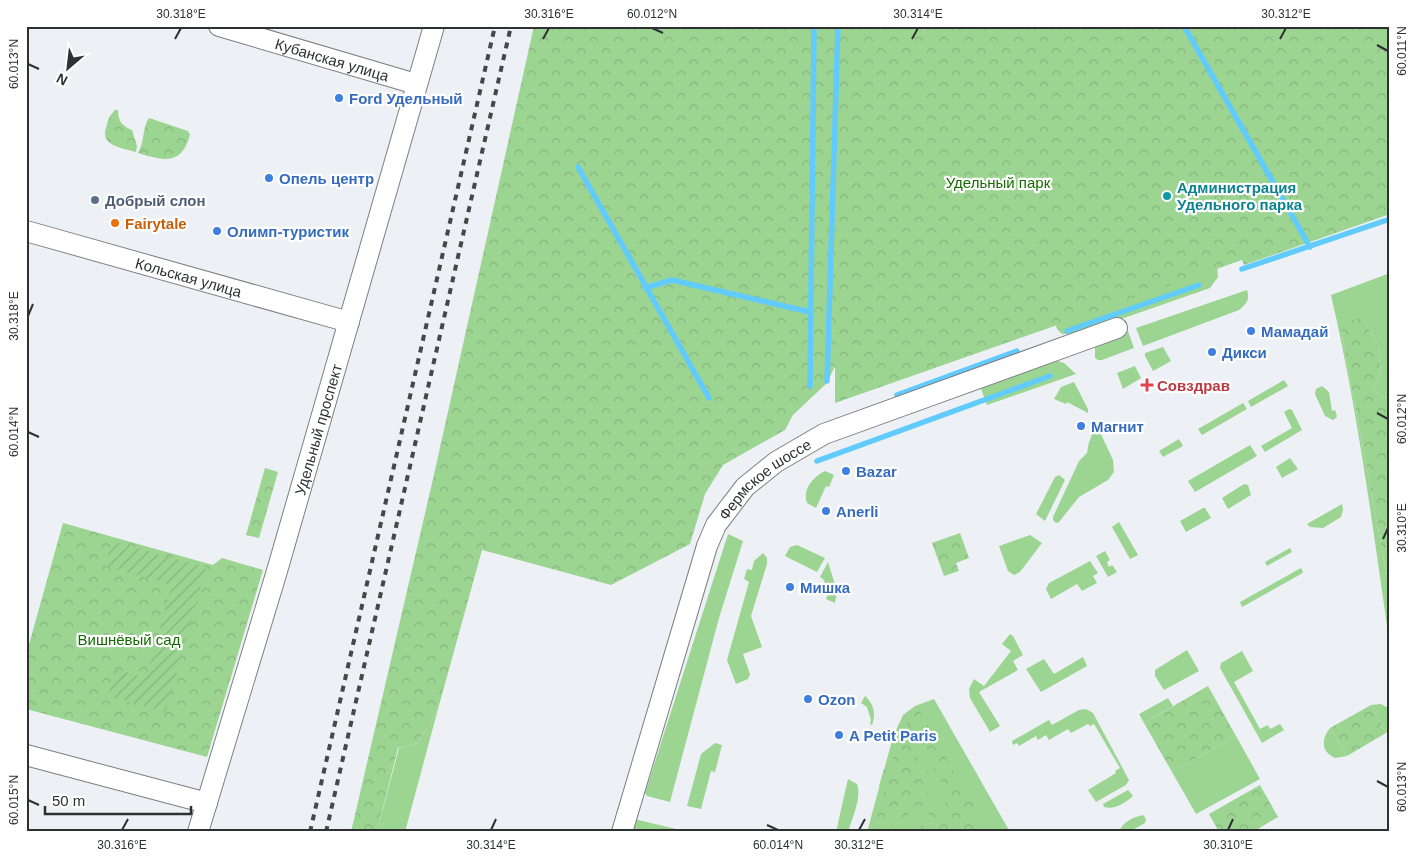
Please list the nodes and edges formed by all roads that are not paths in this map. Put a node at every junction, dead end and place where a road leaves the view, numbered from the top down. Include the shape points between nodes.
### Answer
1 (219, 26) edge
2 (434, 26) edge
3 (416, 84) junction
4 (26, 231) edge
5 (350, 322) junction
6 (1117, 328) dead end
7 (26, 755) edge
8 (206, 804) junction
9 (198, 832) edge
10 (622, 832) edge

1 - 3 street, Кубанская улица
2 - 3 street, Удельный проспект
3 - 5 street, Удельный проспект
4 - 5 street, Кольская улица
5 - 8 street, Удельный проспект
6 - 10 street, Фермское шоссе via 824,434 776,462 745,487 716,525 707,546
7 - 8 street
8 - 9 street, Удельный проспект

